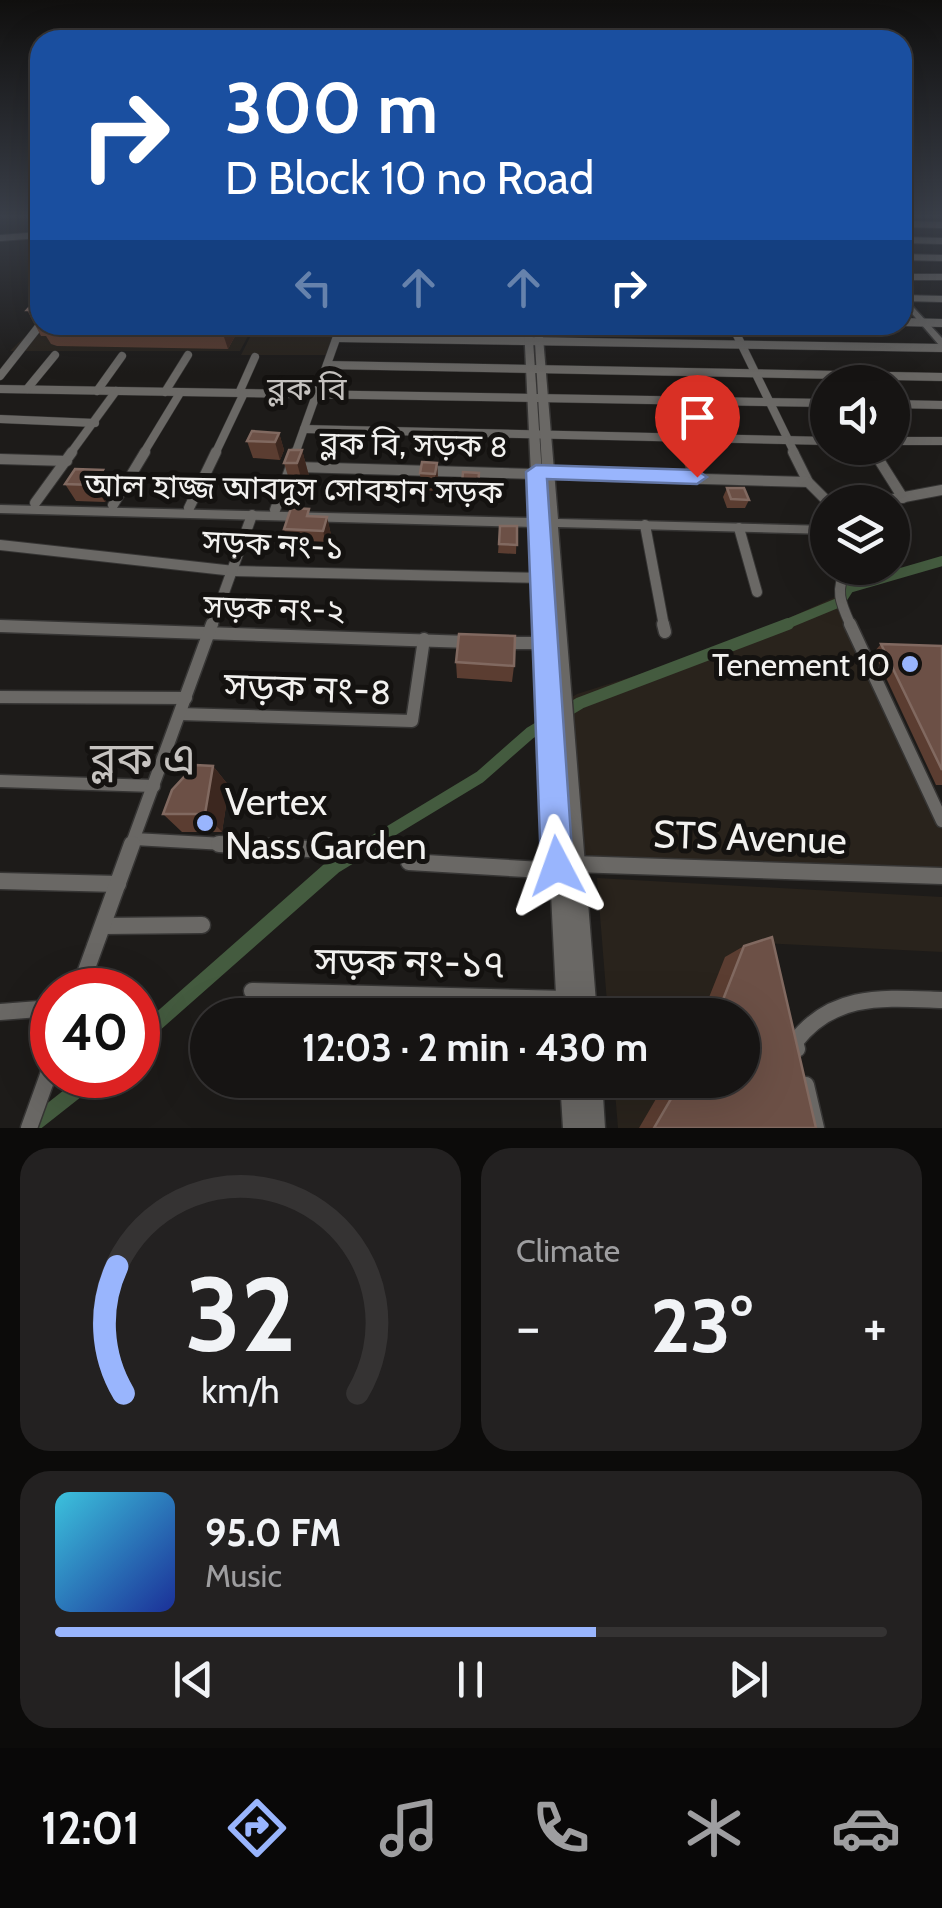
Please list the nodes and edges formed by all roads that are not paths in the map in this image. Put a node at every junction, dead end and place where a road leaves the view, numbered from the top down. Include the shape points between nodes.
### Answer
1 (912, 277) edge
2 (942, 277) edge
3 (912, 297) edge
4 (942, 299) edge
5 (912, 308) edge
6 (912, 322) edge
7 (924, 322) junction
8 (942, 323) edge
9 (32, 335) edge
10 (338, 335) edge
11 (532, 335) edge
12 (535, 335) edge
13 (738, 335) edge
14 (337, 338) junction
15 (534, 340) junction
16 (743, 344) junction
17 (942, 346) edge
18 (55, 355) dead end
19 (188, 355) dead end
20 (122, 356) dead end
21 (255, 357) dead end
22 (327, 365) junction
23 (536, 368) junction
24 (755, 372) junction
25 (0, 376) edge
26 (942, 377) edge
27 (0, 389) edge
28 (28, 390) junction
29 (97, 391) junction
30 (116, 391) junction
31 (165, 392) junction
32 (180, 392) junction
33 (242, 393) junction
34 (317, 395) junction
35 (538, 398) junction
36 (769, 402) junction
37 (810, 403) edge
38 (910, 404) edge
39 (942, 405) edge
40 (0, 420) edge
41 (95, 423) junction
42 (304, 429) junction
43 (540, 433) junction
44 (787, 440) junction
45 (810, 441) edge
46 (910, 441) edge
47 (941, 442) edge
48 (0, 459) edge
49 (66, 462) junction
50 (291, 467) junction
51 (542, 472) junction
52 (808, 482) junction
53 (811, 485) edge
54 (942, 490) edge
55 (910, 497) edge
56 (36, 504) junction
57 (113, 504) junction
58 (0, 506) edge
59 (190, 508) junction
60 (275, 510) junction
61 (252, 515) junction
62 (545, 518) junction
63 (810, 522) edge
64 (645, 525) junction
65 (738, 528) junction
66 (810, 530) edge
67 (0, 545) edge
68 (234, 571) junction
69 (544, 578) junction
70 (839, 585) edge
71 (757, 592) dead end
72 (0, 626) edge
73 (665, 632) dead end
74 (209, 634) junction
75 (424, 640) junction
76 (480, 642) edge
77 (499, 643) edge
78 (546, 643) junction
79 (554, 681) junction
80 (0, 697) edge
81 (186, 698) junction
82 (180, 714) junction
83 (0, 781) edge
84 (154, 786) junction
85 (942, 821) edge
86 (134, 839) junction
87 (308, 849) dead end
88 (409, 862) dead end
89 (578, 863) junction
90 (558, 868) junction
91 (942, 876) edge
92 (0, 881) edge
93 (118, 884) junction
94 (202, 925) dead end
95 (103, 926) junction
96 (87, 968) edge
97 (252, 991) dead end
98 (390, 998) edge
99 (566, 998) edge
100 (585, 998) edge
101 (942, 1000) edge
102 (30, 1010) edge
103 (0, 1012) edge
104 (40, 1098) edge
105 (572, 1098) edge
106 (592, 1098) edge
107 (29, 1128) edge
108 (574, 1128) edge
109 (594, 1128) edge
110 (816, 1128) edge

1 - 2 street
3 - 4 street
5 - 7 street
6 - 7 street
7 - 8 street
7 - 17 street
9 - 25 street
10 - 14 street
11 - 15 street
12 - 15 street
13 - 16 street
14 - 15 street
14 - 22 street
15 - 16 street
15 - 23 street
16 - 17 street
16 - 24 street
18 - 28 street
19 - 31 street
20 - 29 street
21 - 33 street
22 - 23 street
22 - 34 street
23 - 24 street
23 - 35 street
24 - 26 street
24 - 36 street
27 - 28 street
28 - 29 street
29 - 30 street
30 - 31 street
30 - 41 street
31 - 32 street
32 - 33 street
32 - 57 street
33 - 34 street
33 - 59 street
34 - 35 street
34 - 42 street
35 - 36 street
35 - 43 street
36 - 37 street
36 - 44 street
38 - 39 street
40 - 41 street
41 - 49 street
42 - 43 street
42 - 50 street
43 - 44 street
43 - 51 street
44 - 45 street
44 - 52 street
46 - 47 street
48 - 49 street
49 - 56 street
50 - 51 street, ব্লক বি, সড়ক ৪
50 - 60 street
51 - 52 street, ব্লক বি, সড়ক ৪
51 - 62 street
52 - 53 street
54 - 55 street
56 - 57 street
56 - 58 street
57 - 59 street
58 - 61 street, আল হাজ্জ আবদুস সোবহান সড়ক
59 - 60 street
60 - 62 street
61 - 62 street, আল হাজ্জ আবদুস সোবহান সড়ক
61 - 68 street
62 - 63 street
62 - 64 street, আল হাজ্জ আবদুস সোবহান সড়ক
62 - 69 street
62 - 79 street
64 - 65 street, আল হাজ্জ আবদুস সোবহান সড়ক
64 - 73 street
65 - 66 street, আল হাজ্জ আবদুস সোবহান সড়ক
65 - 71 street
67 - 68 street, সড়ক নং-১
68 - 69 street, সড়ক নং-১
68 - 74 street
69 - 78 street
70 - 85 street via 840,602
72 - 74 street, সড়ক নং-২
74 - 75 street, সড়ক নং-২
74 - 81 street
75 - 76 street, সড়ক নং-২
75 - 82 street, সড়ক নং-৪ via 412,721
77 - 78 street
78 - 79 street
79 - 89 street via 568,746
79 - 90 street via 549,752
80 - 81 street
81 - 82 street
82 - 84 street
83 - 84 street
84 - 86 street
86 - 87 street
86 - 93 street
88 - 90 street, STS Avenue
89 - 90 street, STS Avenue
89 - 91 street, STS Avenue
89 - 100 street
90 - 99 street
92 - 93 street
93 - 95 street
94 - 95 street
95 - 96 street
97 - 98 street, সড়ক নং-১৭
101 - 110 street via 851,998 806,1023 795,1042
102 - 103 street
104 - 107 street
105 - 108 street
106 - 109 street

